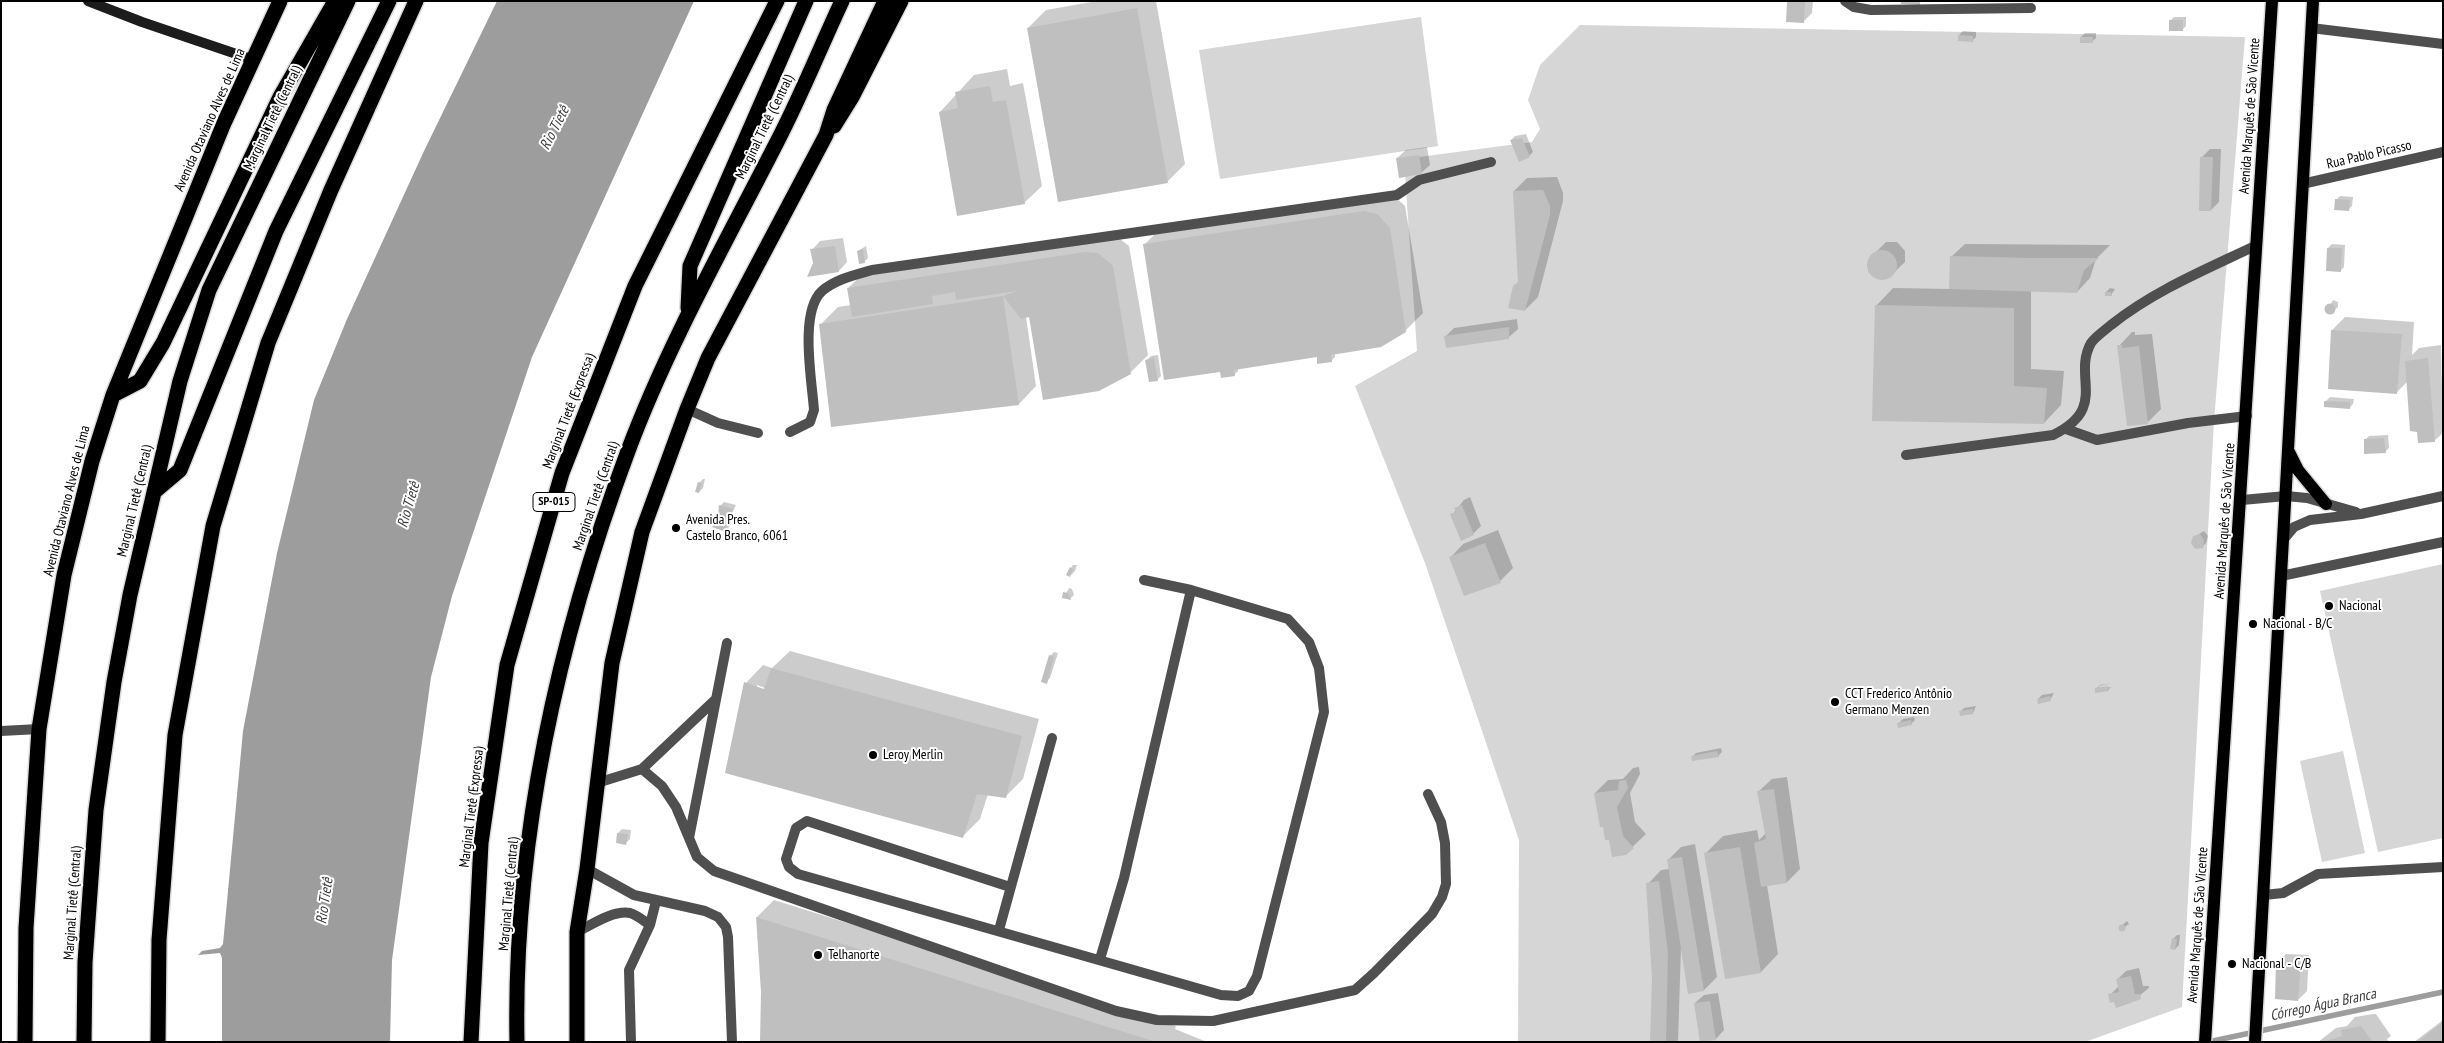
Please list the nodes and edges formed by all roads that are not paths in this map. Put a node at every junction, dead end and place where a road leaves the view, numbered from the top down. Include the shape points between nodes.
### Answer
1 (88, 1) edge
2 (280, 1) edge
3 (335, 1) edge
4 (348, 1) edge
5 (389, 1) edge
6 (416, 1) edge
7 (777, 1) edge
8 (806, 1) edge
9 (842, 1) edge
10 (885, 1) edge
11 (901, 1) edge
12 (1845, 1) edge
13 (2272, 1) edge
14 (2313, 1) edge
15 (2031, 8) dead end
16 (2311, 28) junction
17 (2443, 44) edge
18 (254, 60) junction
19 (826, 135) junction
20 (2443, 152) edge
21 (1491, 162) dead end
22 (2302, 184) junction
23 (2257, 245) junction
24 (688, 312) junction
25 (113, 395) junction
26 (687, 409) junction
27 (2247, 416) junction
28 (2066, 429) junction
29 (790, 432) dead end
30 (758, 433) dead end
31 (2289, 435) junction
32 (1906, 455) dead end
33 (154, 492) junction
34 (2286, 496) junction
35 (2443, 496) edge
36 (2242, 500) junction
37 (2326, 504) junction
38 (2361, 514) junction
39 (2283, 540) junction
40 (2443, 542) edge
41 (2281, 576) junction
42 (1144, 580) dead end
43 (1191, 590) junction
44 (727, 643) dead end
45 (715, 700) junction
46 (39, 729) junction
47 (1, 731) edge
48 (1052, 738) dead end
49 (642, 769) junction
50 (597, 783) junction
51 (1428, 794) dead end
52 (688, 838) junction
53 (2443, 867) edge
54 (587, 869) junction
55 (1010, 887) junction
56 (2264, 895) junction
57 (656, 901) junction
58 (650, 925) junction
59 (999, 930) junction
60 (577, 932) junction
61 (1100, 959) junction
62 (25, 1042) edge
63 (84, 1042) edge
64 (158, 1042) edge
65 (472, 1042) edge
66 (517, 1042) edge
67 (578, 1042) edge
68 (631, 1042) edge
69 (732, 1042) edge
70 (2205, 1042) edge
71 (2256, 1042) edge

1 - 18 main road
2 - 18 highway, Avenida Otaviano Alves de Lima
3 - 25 highway via 280,97 163,343 140,381
4 - 33 highway, Marginal Tietê (Central) via 209,290 180,381
5 - 33 highway via 276,232 180,470
6 - 64 highway via 331,190 268,343 213,526 175,735 159,940
7 - 65 highway, Marginal Tietê (Expressa) / SP-015 via 635,286 562,472 507,665 481,843
8 - 24 highway via 690,266
9 - 24 highway, Marginal Tietê (Central) via 779,139
10 - 19 highway via 834,110
11 - 19 highway via 848,106
12 - 15 street via 1854,7 1871,10
13 - 23 main road, Avenida Marquês de São Vicente
14 - 16 main road
16 - 17 street
16 - 22 main road
18 - 25 highway, Avenida Otaviano Alves de Lima via 224,123
19 - 26 highway via 708,358
20 - 22 street, Rua Pablo Picasso
21 - 29 street via 1419,180 1397,195 872,270 838,280 822,291 813,304 808,320 814,410 810,422
22 - 31 main road
23 - 27 main road, Avenida Marquês de São Vicente
23 - 28 street via 2135,306 2091,343 2086,361 2084,406
24 - 66 highway, Marginal Tietê (Central) via 628,450 568,640 539,770 528,848 520,937
25 - 46 highway, Avenida Otaviano Alves de Lima via 92,462 64,576
26 - 30 street via 718,423
26 - 50 highway via 640,541 612,663
27 - 28 street via 2097,440
27 - 36 main road, Avenida Marquês de São Vicente
28 - 32 street via 2054,434
31 - 34 main road
31 - 37 main road via 2289,453 2298,470
33 - 63 highway, Marginal Tietê (Central) via 114,682 96,810 85,962
34 - 36 street
34 - 37 street
34 - 39 main road
35 - 38 street
36 - 70 main road, Avenida Marquês de São Vicente
37 - 38 street
38 - 39 street via 2304,522 2289,530
39 - 41 main road
40 - 41 street
41 - 56 main road
42 - 43 street
43 - 61 street via 1122,886
43 - 61 street via 1288,619 1310,642 1319,668 1324,712 1316,750 1256,976 1249,991 1238,996 1221,995
44 - 45 street
45 - 49 street
45 - 52 street
46 - 47 street
46 - 62 highway, Avenida Otaviano Alves de Lima via 26,928
48 - 55 street
49 - 50 street
49 - 52 street via 662,786 676,807
50 - 54 highway
51 - 52 street via 1441,822 1445,843 1446,884 1432,914 1355,990 1213,1021 1157,1020 1116,1011 825,911 714,871 697,857
53 - 56 street via 2318,874 2283,893
54 - 57 street via 634,895
54 - 60 highway
55 - 59 street
55 - 59 street via 807,821 796,828 786,859 789,867 798,874
56 - 71 main road
57 - 58 street
57 - 69 street via 705,911 718,917 726,927 731,973
58 - 60 street via 630,913 621,913
58 - 68 street via 629,970
59 - 61 street
60 - 67 highway

